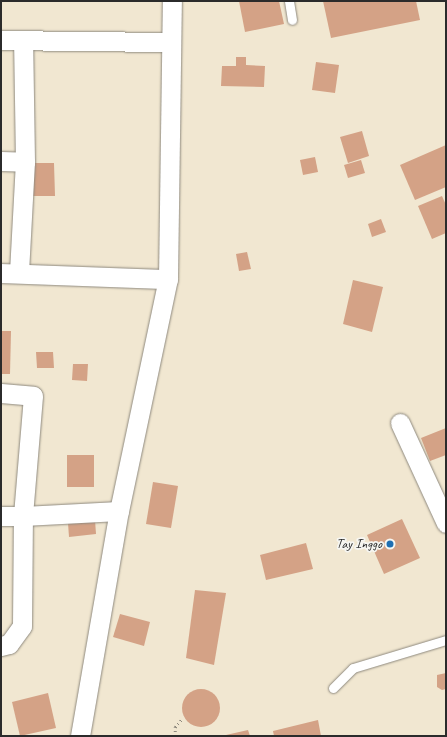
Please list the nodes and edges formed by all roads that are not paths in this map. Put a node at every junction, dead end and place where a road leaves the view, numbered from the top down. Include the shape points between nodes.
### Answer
1 (172, 1) edge
2 (289, 1) edge
3 (292, 20) dead end
4 (1, 40) edge
5 (23, 40) junction
6 (171, 42) junction
7 (1, 161) edge
8 (25, 162) junction
9 (10, 273) edge
10 (168, 279) junction
11 (1, 393) edge
12 (400, 423) dead end
13 (119, 512) junction
14 (1, 516) edge
15 (23, 516) junction
16 (446, 522) edge
17 (446, 640) edge
18 (1, 646) edge
19 (333, 688) dead end
20 (80, 736) edge

1 - 6 street
2 - 3 lane
4 - 5 street
5 - 6 street
5 - 8 street
6 - 10 street
7 - 8 street
8 - 9 street
9 - 10 street
10 - 13 street
11 - 15 street via 33,396
12 - 16 street
13 - 15 street
13 - 20 street
14 - 15 street
15 - 18 street via 22,626 9,644
17 - 19 lane via 352,668

